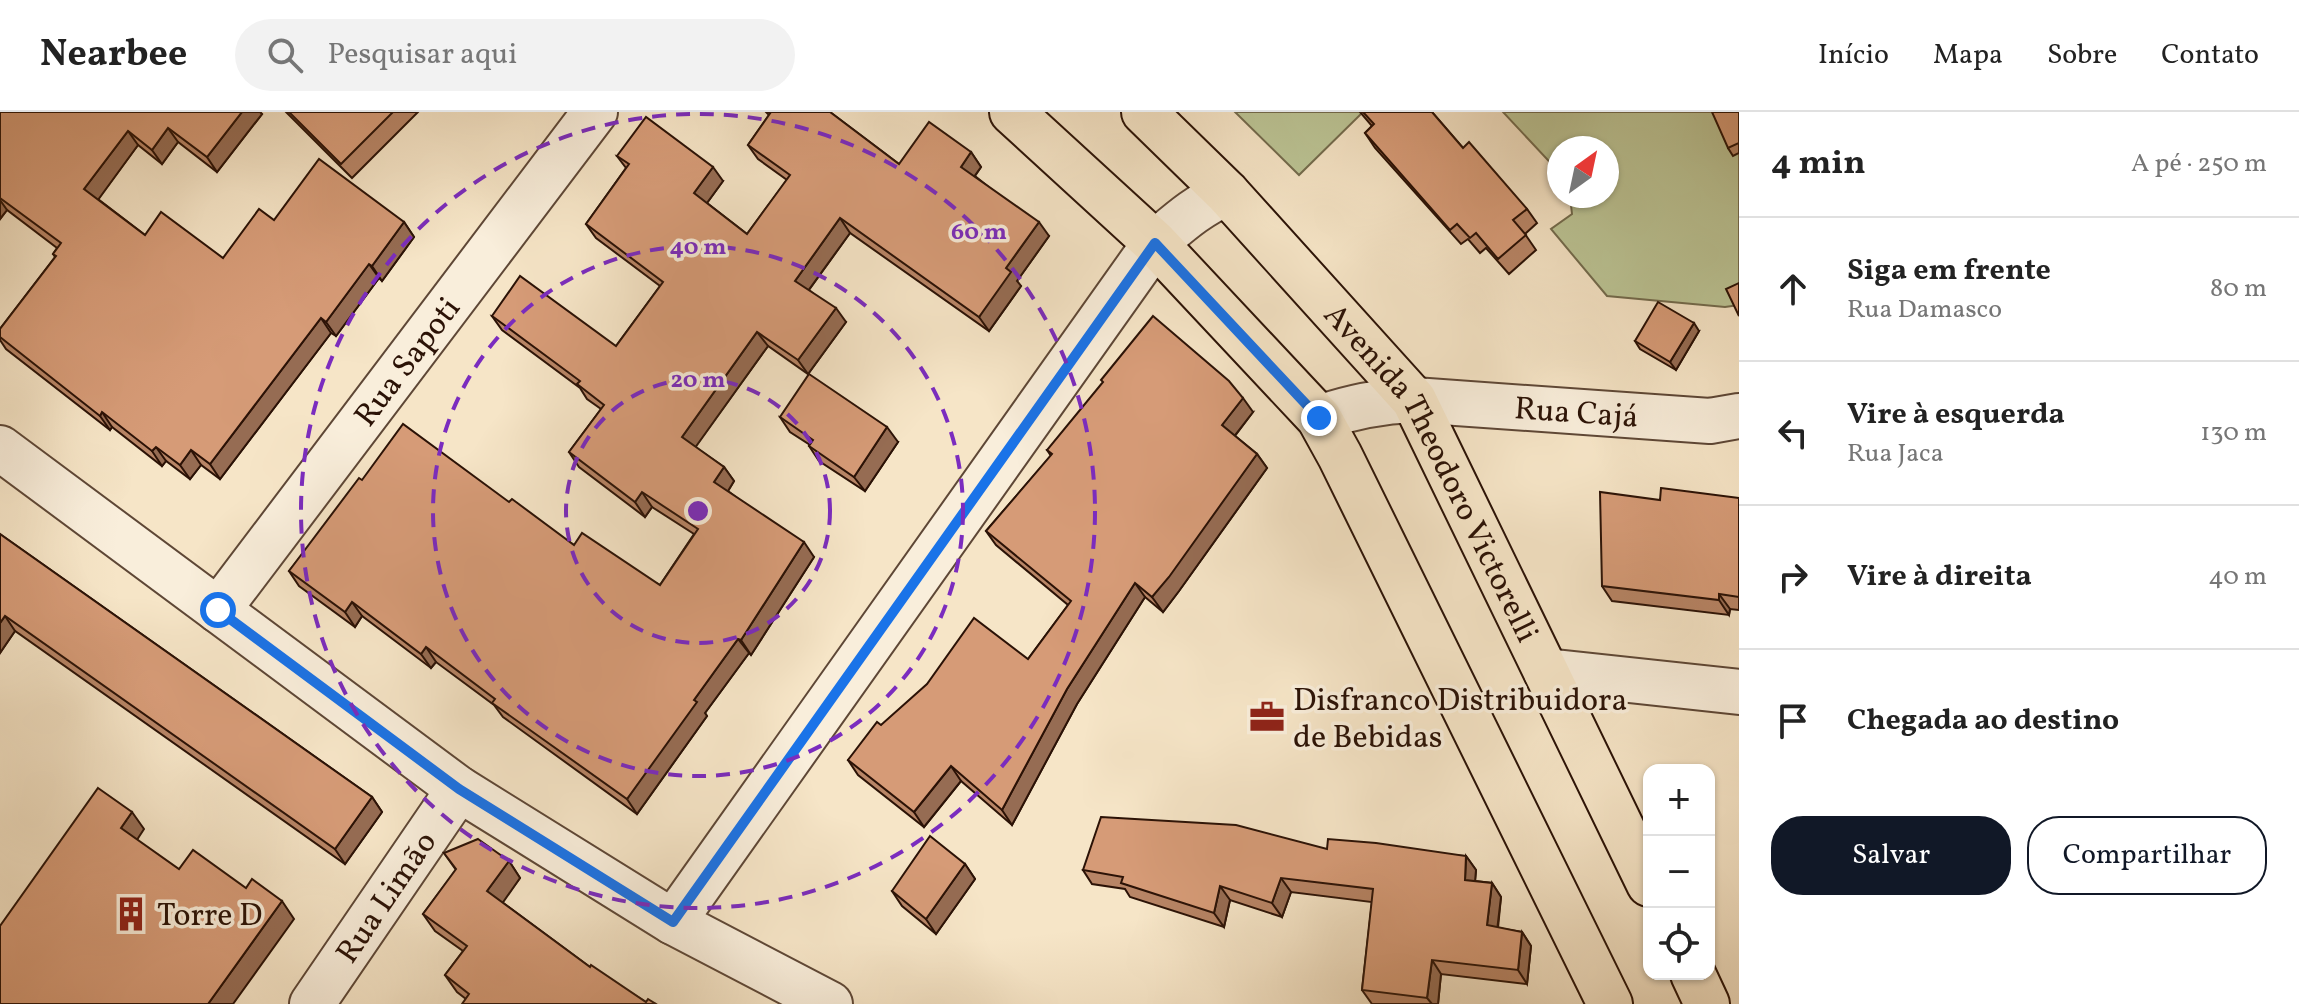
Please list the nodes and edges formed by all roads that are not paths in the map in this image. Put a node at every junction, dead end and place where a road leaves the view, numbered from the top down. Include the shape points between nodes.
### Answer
1 (595, 112) edge
2 (1012, 112) edge
3 (1144, 112) edge
4 (1227, 193) junction
5 (1155, 243) junction
6 (1414, 400) junction
7 (1739, 416) edge
8 (1319, 418) junction
9 (0, 448) edge
10 (218, 610) junction
11 (1546, 671) junction
12 (1739, 692) edge
13 (459, 789) junction
14 (1643, 872) edge
15 (673, 922) junction
16 (1696, 980) edge
17 (312, 1004) edge
18 (830, 1004) edge
19 (1610, 1004) edge
20 (1707, 1004) edge

1 - 10 street, Rua Sapoti
2 - 5 main road, Avenida Theodoro Victorelli
3 - 4 main road, Avenida Theodoro Victorelli
4 - 5 street via 1191,212
4 - 6 main road, Avenida Theodoro Victorelli
5 - 8 main road, Avenida Theodoro Victorelli
5 - 15 street
6 - 7 street, Rua Cajá via 1710,421
6 - 8 street, Rua Cajá via 1383,401
6 - 11 main road, Avenida Theodoro Victorelli
8 - 19 main road, Avenida Theodoro Victorelli
9 - 10 street
10 - 13 street
11 - 12 street
11 - 14 main road, Avenida Theodoro Victorelli
13 - 15 street
13 - 17 street, Rua Limão
15 - 18 street
16 - 20 main road

